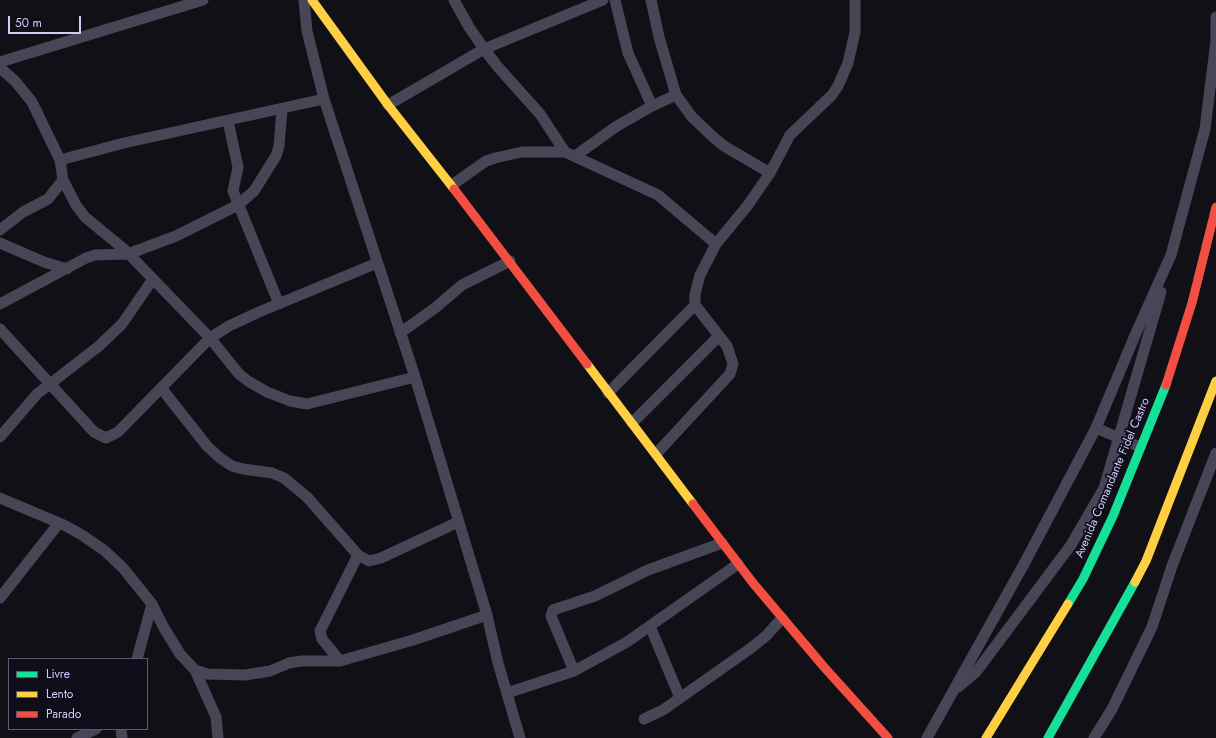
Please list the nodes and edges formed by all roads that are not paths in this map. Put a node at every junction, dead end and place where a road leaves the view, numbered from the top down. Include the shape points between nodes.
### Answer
1 (203, 0) edge
2 (304, 0) edge
3 (312, 0) edge
4 (454, 0) edge
5 (603, 0) edge
6 (615, 0) edge
7 (651, 0) edge
8 (855, 0) edge
9 (178, 4) edge
10 (1216, 17) edge
11 (484, 49) junction
12 (0, 62) edge
13 (0, 68) edge
14 (676, 95) junction
15 (324, 100) junction
16 (388, 105) junction
17 (652, 106) junction
18 (282, 110) junction
19 (228, 121) junction
20 (570, 154) junction
21 (60, 160) junction
22 (770, 173) junction
23 (63, 180) junction
24 (452, 185) junction
25 (238, 205) junction
26 (1216, 207) edge
27 (0, 230) edge
28 (0, 243) edge
29 (716, 244) junction
30 (128, 254) junction
31 (1171, 255) junction
32 (510, 261) junction
33 (377, 263) junction
34 (67, 269) junction
35 (152, 279) junction
36 (0, 304) edge
37 (279, 304) junction
38 (695, 304) junction
39 (0, 329) edge
40 (400, 333) junction
41 (719, 336) junction
42 (210, 338) junction
43 (415, 377) junction
44 (1216, 381) edge
45 (50, 383) junction
46 (162, 389) junction
47 (608, 393) junction
48 (632, 424) junction
49 (1096, 428) junction
50 (0, 437) edge
51 (1119, 438) junction
52 (1140, 448) junction
53 (1216, 453) edge
54 (656, 454) junction
55 (0, 498) edge
56 (458, 522) junction
57 (59, 523) junction
58 (722, 543) junction
59 (358, 555) junction
60 (738, 564) junction
61 (0, 598) edge
62 (152, 604) junction
63 (486, 615) junction
64 (782, 618) junction
65 (650, 626) junction
66 (137, 658) edge
67 (340, 661) junction
68 (195, 670) junction
69 (574, 670) junction
70 (953, 692) junction
71 (508, 693) junction
72 (680, 698) junction
73 (644, 719) dead end
74 (94, 730) edge
75 (77, 738) edge
76 (218, 738) edge
77 (520, 738) edge
78 (888, 738) edge
79 (927, 738) edge
80 (986, 738) edge
81 (1048, 738) edge
82 (1094, 738) edge

1 - 9 street
2 - 15 street via 307,30
3 - 16 main road
4 - 11 street
5 - 11 street
6 - 17 street via 628,53
7 - 14 street
8 - 22 street via 855,32 843,77 832,95 790,135
9 - 12 street
10 - 31 street via 1216,41 1205,129
11 - 16 street
11 - 20 street via 540,114
13 - 21 street via 15,81 32,102
14 - 17 street
14 - 22 street via 692,117 724,146
15 - 18 street
15 - 33 street
16 - 24 main road
17 - 20 street
18 - 19 street
18 - 25 street via 280,146 276,156 254,191
19 - 21 street via 124,143
19 - 25 street via 238,167 232,191
20 - 24 street via 522,152 494,158
20 - 29 street via 658,195
21 - 23 street
22 - 29 street via 748,206
23 - 27 street via 48,199 23,212
23 - 30 street via 85,217
24 - 32 main road
25 - 30 street via 176,236
25 - 37 street
26 - 52 main road, Avenida Comandante Fidel Castro via 1192,303 1165,387
28 - 34 street
29 - 38 street via 700,275
30 - 34 street via 95,255
30 - 35 street
31 - 49 street
31 - 51 street
32 - 40 street via 462,285
32 - 47 main road
33 - 37 street
33 - 40 street
34 - 36 street
35 - 42 street
35 - 45 street via 122,324 99,346
37 - 42 street via 229,326
38 - 41 street
38 - 47 street
39 - 45 street
40 - 43 street
41 - 48 street
41 - 54 street via 731,356 733,364 730,374
42 - 43 street via 239,374 248,381 267,392 299,403 307,404
42 - 46 street
43 - 56 street
44 - 81 main road via 1146,561
45 - 46 street via 94,432 106,438 118,432
45 - 50 street via 22,410
46 - 59 street via 207,446 220,458 232,466 272,473 284,478 308,497
47 - 48 main road
48 - 54 main road
49 - 51 street
49 - 70 street
51 - 52 street
51 - 70 street via 1104,488 1071,545 976,672
52 - 80 main road, Avenida Comandante Fidel Castro via 1113,516 1083,579
53 - 82 street via 1172,566 1152,627 1112,709
54 - 58 main road
55 - 57 street
56 - 59 street via 381,558 369,560
56 - 63 street
57 - 61 street
57 - 62 street via 105,551 123,568
58 - 60 main road
58 - 69 street via 648,570 595,596 553,610 551,616
59 - 67 street via 320,630 322,639
60 - 64 main road
60 - 65 street
62 - 66 street
62 - 68 street via 180,654
63 - 67 street via 414,640
63 - 71 street
64 - 72 street via 751,648
64 - 78 main road
65 - 69 street via 627,642
65 - 72 street
67 - 68 street via 301,661 270,671 245,674 208,674
68 - 76 street via 216,717
69 - 71 street
70 - 79 street
71 - 77 street
72 - 73 street
74 - 75 street

